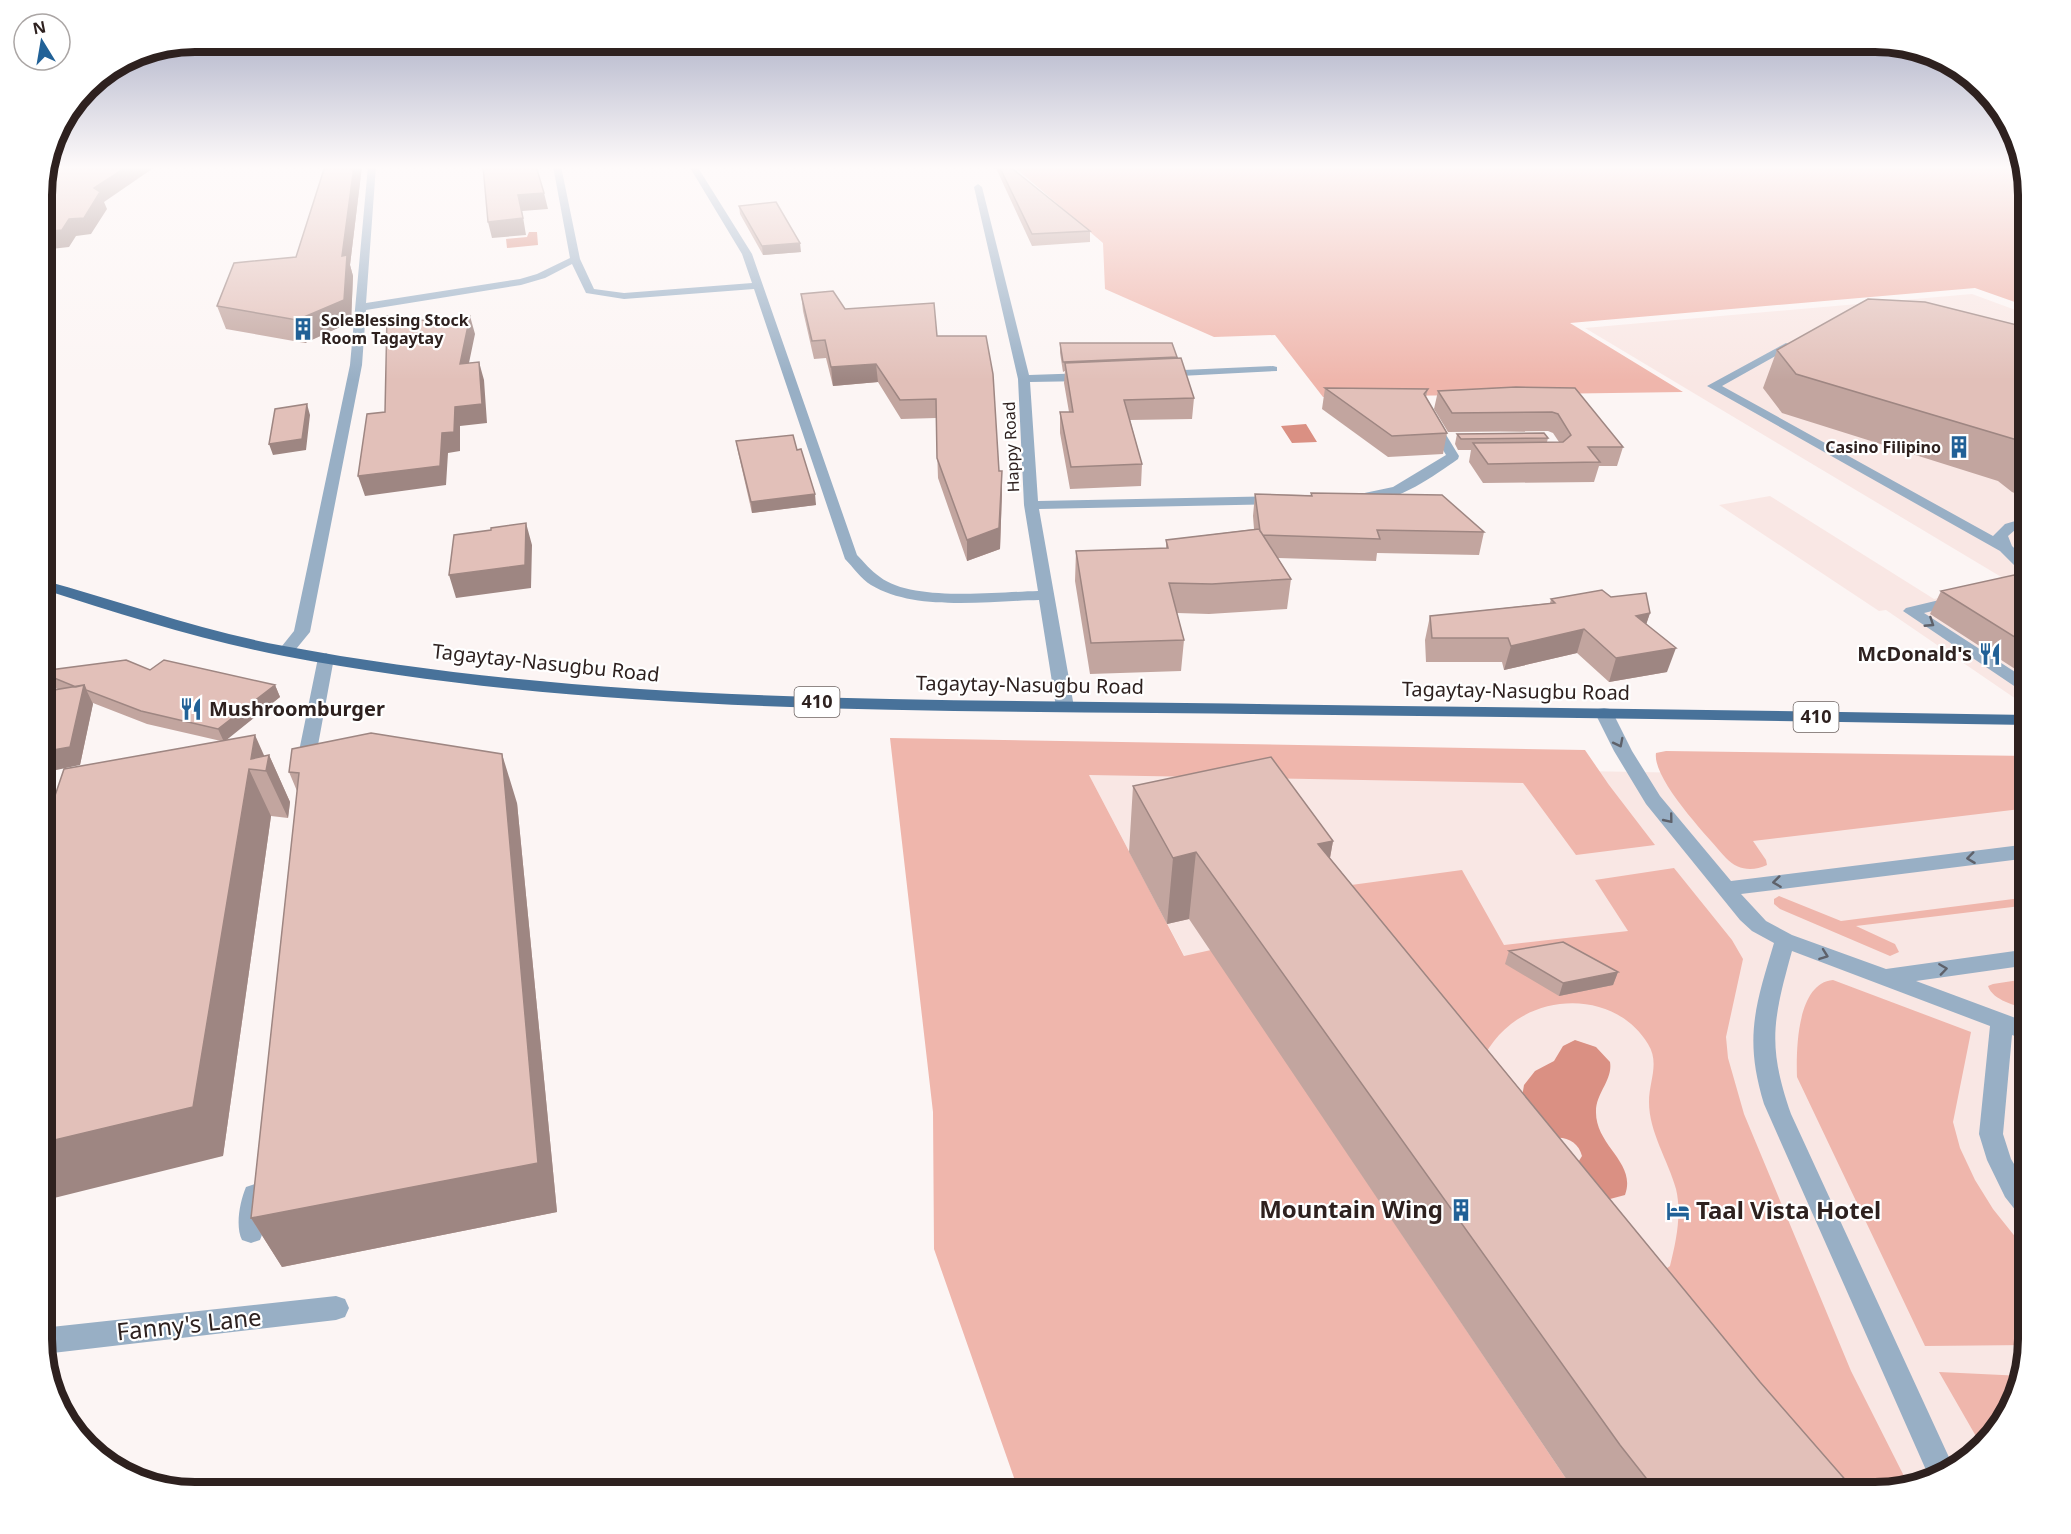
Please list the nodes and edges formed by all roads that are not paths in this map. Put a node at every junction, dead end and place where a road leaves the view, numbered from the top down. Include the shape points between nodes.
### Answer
1 (367, 238) edge
2 (571, 238) edge
3 (737, 238) edge
4 (990, 238) edge
5 (575, 259) junction
6 (758, 286) junction
7 (362, 307) junction
8 (1786, 346) edge
9 (1273, 369) dead end
10 (1151, 374) edge
11 (1105, 376) edge
12 (1024, 379) junction
13 (1428, 413) edge
14 (1346, 498) edge
15 (1288, 499) edge
16 (1031, 505) junction
17 (2018, 525) edge
18 (2005, 548) junction
19 (2018, 561) edge
20 (53, 588) edge
21 (1047, 595) junction
22 (1975, 597) edge
23 (286, 651) junction
24 (326, 658) junction
25 (2018, 681) edge
26 (1065, 707) junction
27 (1604, 713) junction
28 (2018, 720) edge
29 (306, 761) junction
30 (329, 761) edge
31 (303, 784) edge
32 (2018, 852) edge
33 (1726, 889) junction
34 (1785, 940) junction
35 (2018, 959) edge
36 (1885, 977) junction
37 (2002, 1022) junction
38 (2018, 1028) edge
39 (258, 1173) edge
40 (2018, 1194) edge
41 (251, 1232) edge
42 (336, 1308) dead end
43 (53, 1340) edge
44 (1939, 1467) edge

1 - 7 street
2 - 5 street
3 - 6 street
4 - 12 street, Happy Road
5 - 6 street via 590,291 601,295 624,297
5 - 7 street via 521,282
6 - 21 street via 850,556 875,581 905,595
7 - 23 street via 356,365 302,632
8 - 18 street via 1713,386
9 - 10 street
11 - 12 street
12 - 16 street, Happy Road
13 - 14 street via 1459,456 1408,488 1370,498
15 - 16 street
16 - 21 street, Happy Road
17 - 18 street via 2000,535
18 - 19 street
20 - 23 main road, Tagaytay-Nasugbu Road / 410 via 142,616
21 - 26 street, Happy Road
22 -> 25 street via 1911,610
23 - 24 main road, Tagaytay-Nasugbu Road / 410
24 - 26 main road, Tagaytay-Nasugbu Road / 410 via 463,678 609,692 747,701
24 - 29 street
26 - 27 main road, Tagaytay-Nasugbu Road / 410
27 - 28 main road, Tagaytay-Nasugbu Road / 410
27 -> 33 street via 1653,800
29 - 30 street
29 - 31 street
32 -> 33 street
33 - 34 street via 1753,921
34 -> 36 street
34 - 44 street via 1763,1030 1769,1084 1779,1114
36 -> 35 street
36 - 37 street
37 - 38 street
37 - 40 street via 1991,1134 1999,1160
39 - 41 street
42 - 43 street, Fanny's Lane

